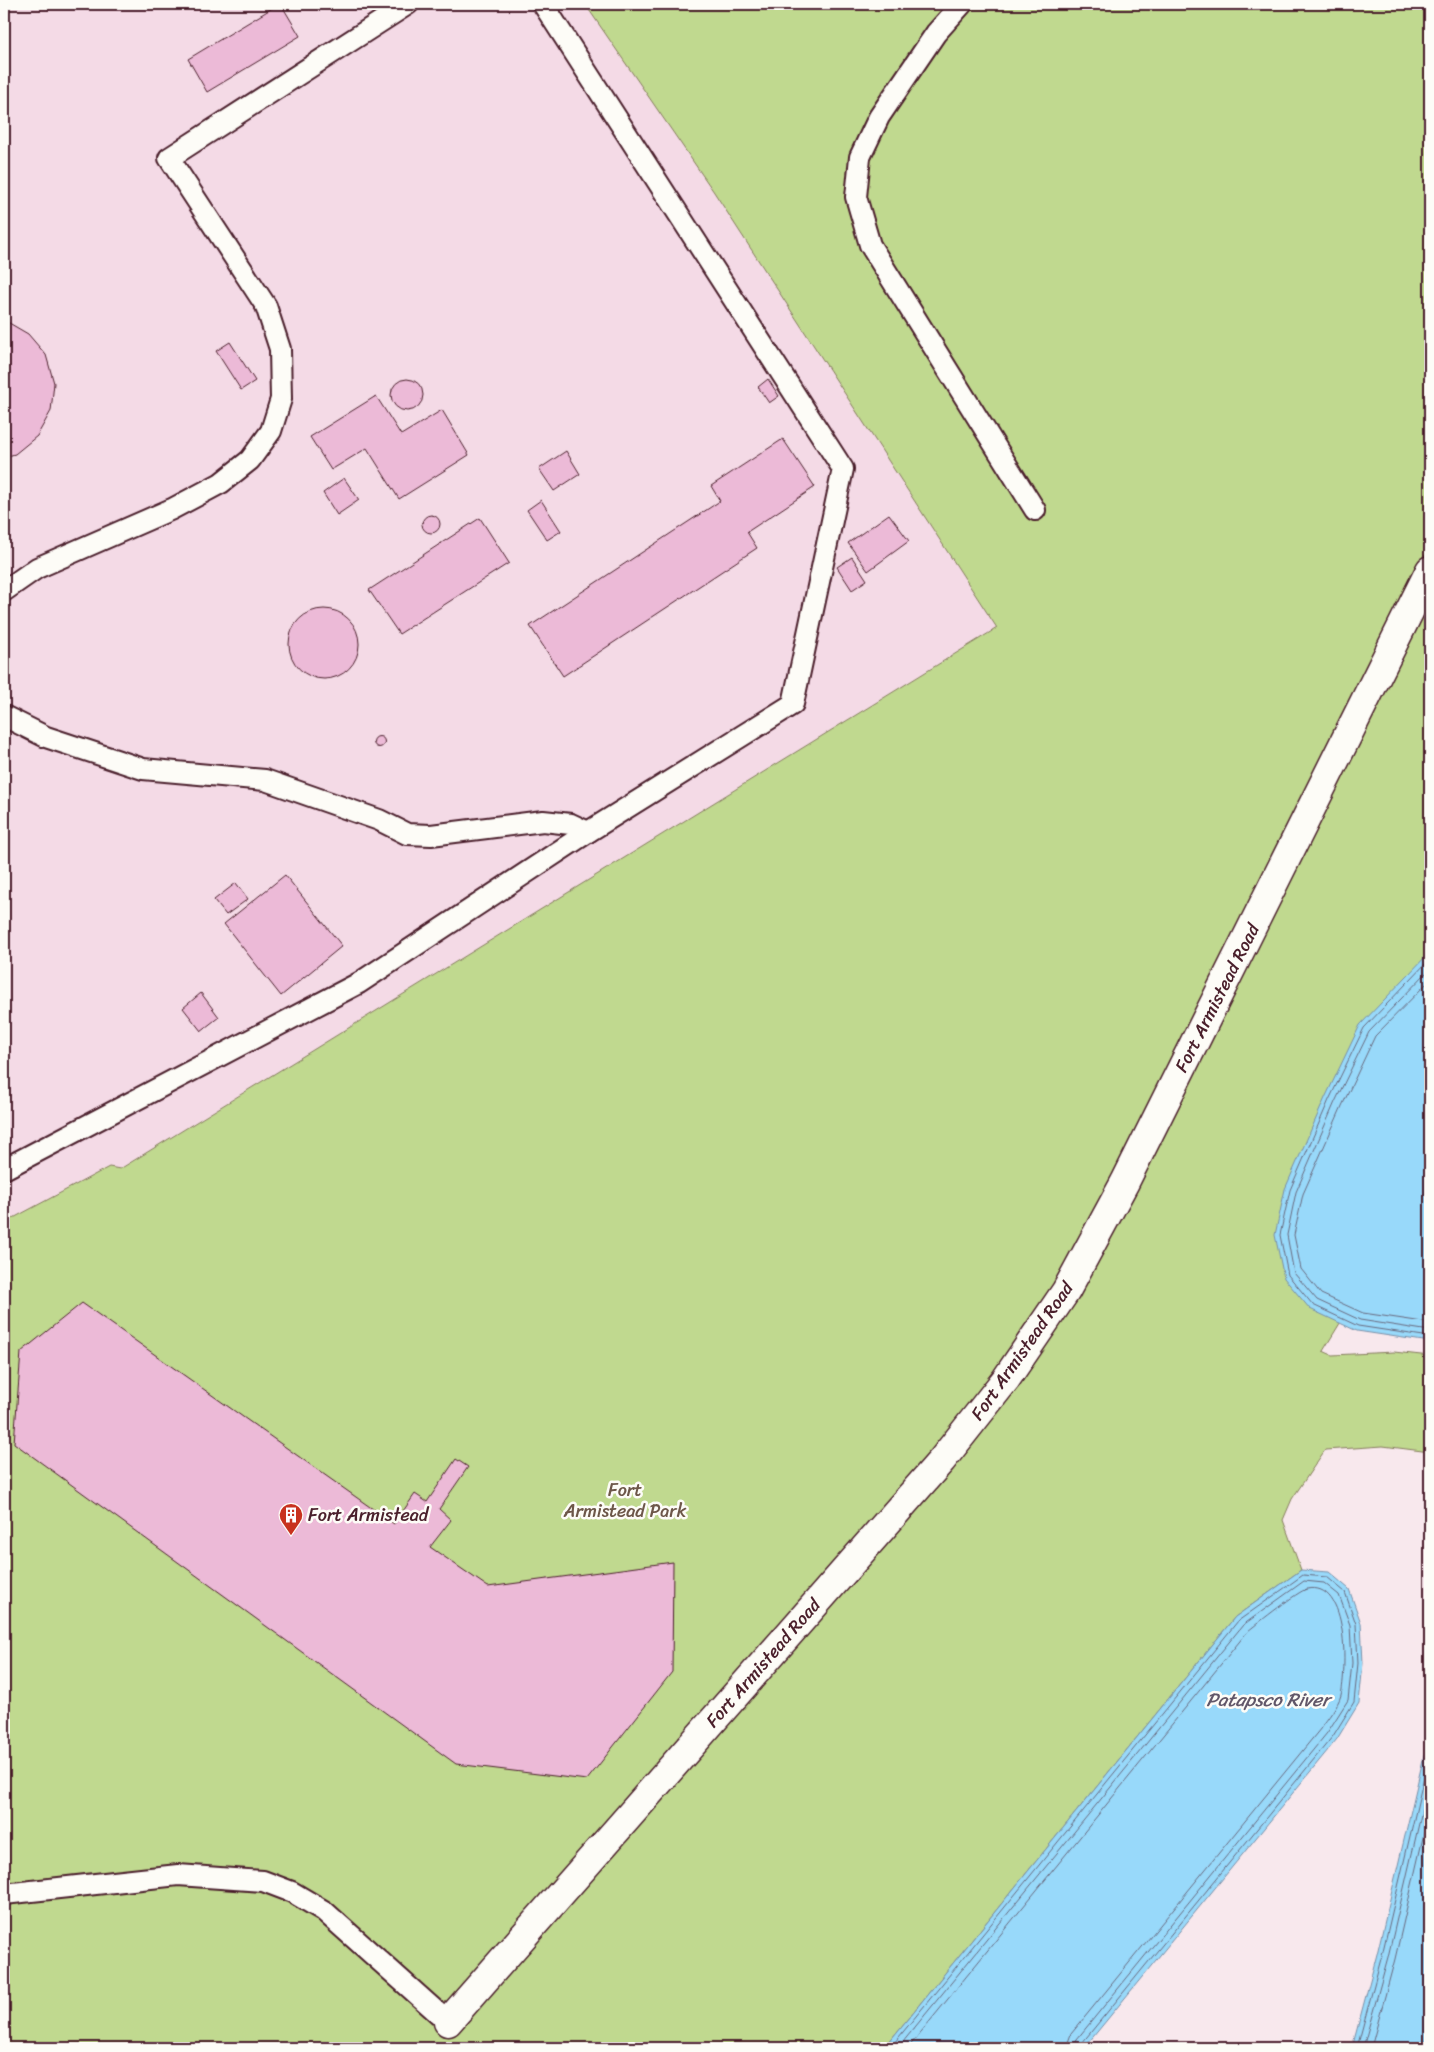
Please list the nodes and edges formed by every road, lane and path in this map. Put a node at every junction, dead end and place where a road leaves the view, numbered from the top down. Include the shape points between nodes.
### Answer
1 (408, 4) edge
2 (544, 4) edge
3 (962, 4) edge
4 (1035, 510) dead end
5 (1430, 570) edge
6 (4, 591) edge
7 (4, 716) edge
8 (588, 832) junction
9 (4, 1169) edge
10 (4, 1894) edge
11 (448, 2022) joint

1 - 6 lane via 170,158 266,306 280,349 281,399 271,431 250,460 221,483 172,509 37,568
2 - 8 lane via 843,468 793,704
3 - 4 lane via 936,33 879,117 860,157 856,197 870,245
5 - 11 street, Fort Armistead Road via 1125,1182 1056,1307 1006,1379 942,1460
7 - 8 lane via 46,737 135,767 265,780 379,820 408,834 431,835 543,821 571,824
8 - 9 lane via 359,983
10 - 11 lane via 178,1875 263,1882 292,1892 324,1911

